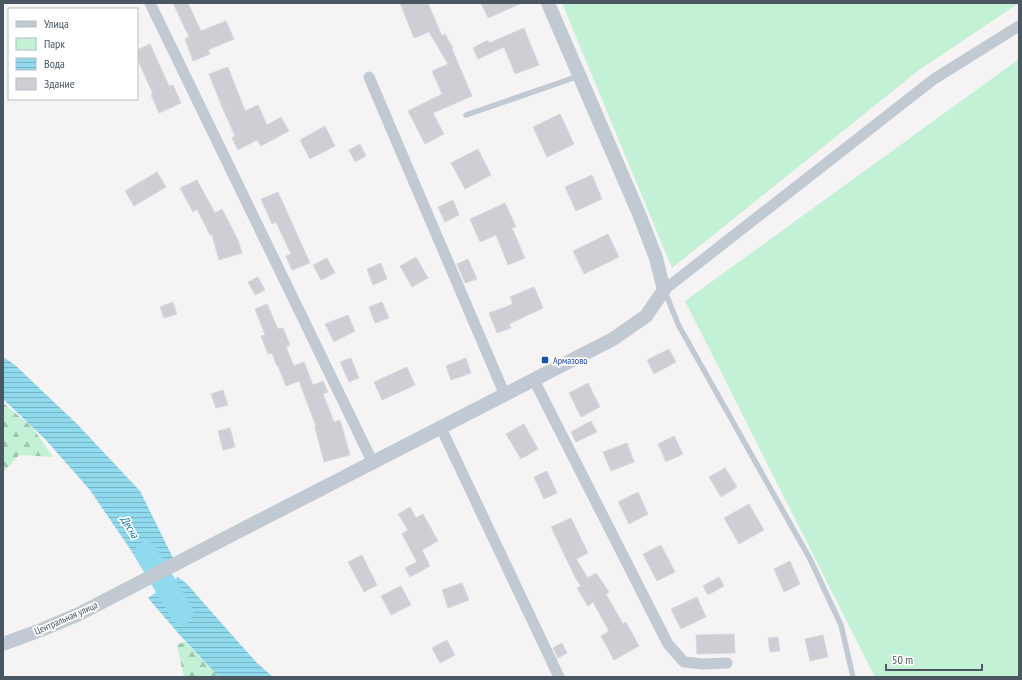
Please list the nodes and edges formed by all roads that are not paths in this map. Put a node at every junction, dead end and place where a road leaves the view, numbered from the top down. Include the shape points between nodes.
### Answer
1 (150, 3) edge
2 (548, 3) edge
3 (1019, 26) edge
4 (580, 76) junction
5 (369, 77) dead end
6 (466, 115) dead end
7 (664, 290) junction
8 (534, 380) junction
9 (505, 395) junction
10 (441, 428) junction
11 (373, 462) junction
12 (3, 644) edge
13 (727, 663) dead end
14 (559, 677) edge
15 (853, 677) edge

1 - 11 street
2 - 4 street
3 - 7 street via 934,79
4 - 6 lane
4 - 7 street via 639,214 656,258
5 - 9 street
7 - 8 street, Центральная улица via 646,316 624,332
7 - 15 lane via 680,326 810,559 841,625
8 - 9 street, Центральная улица
8 - 13 street via 668,644 684,662
9 - 10 street, Центральная улица
10 - 11 street, Центральная улица
10 - 14 street
11 - 12 street, Центральная улица via 73,617

